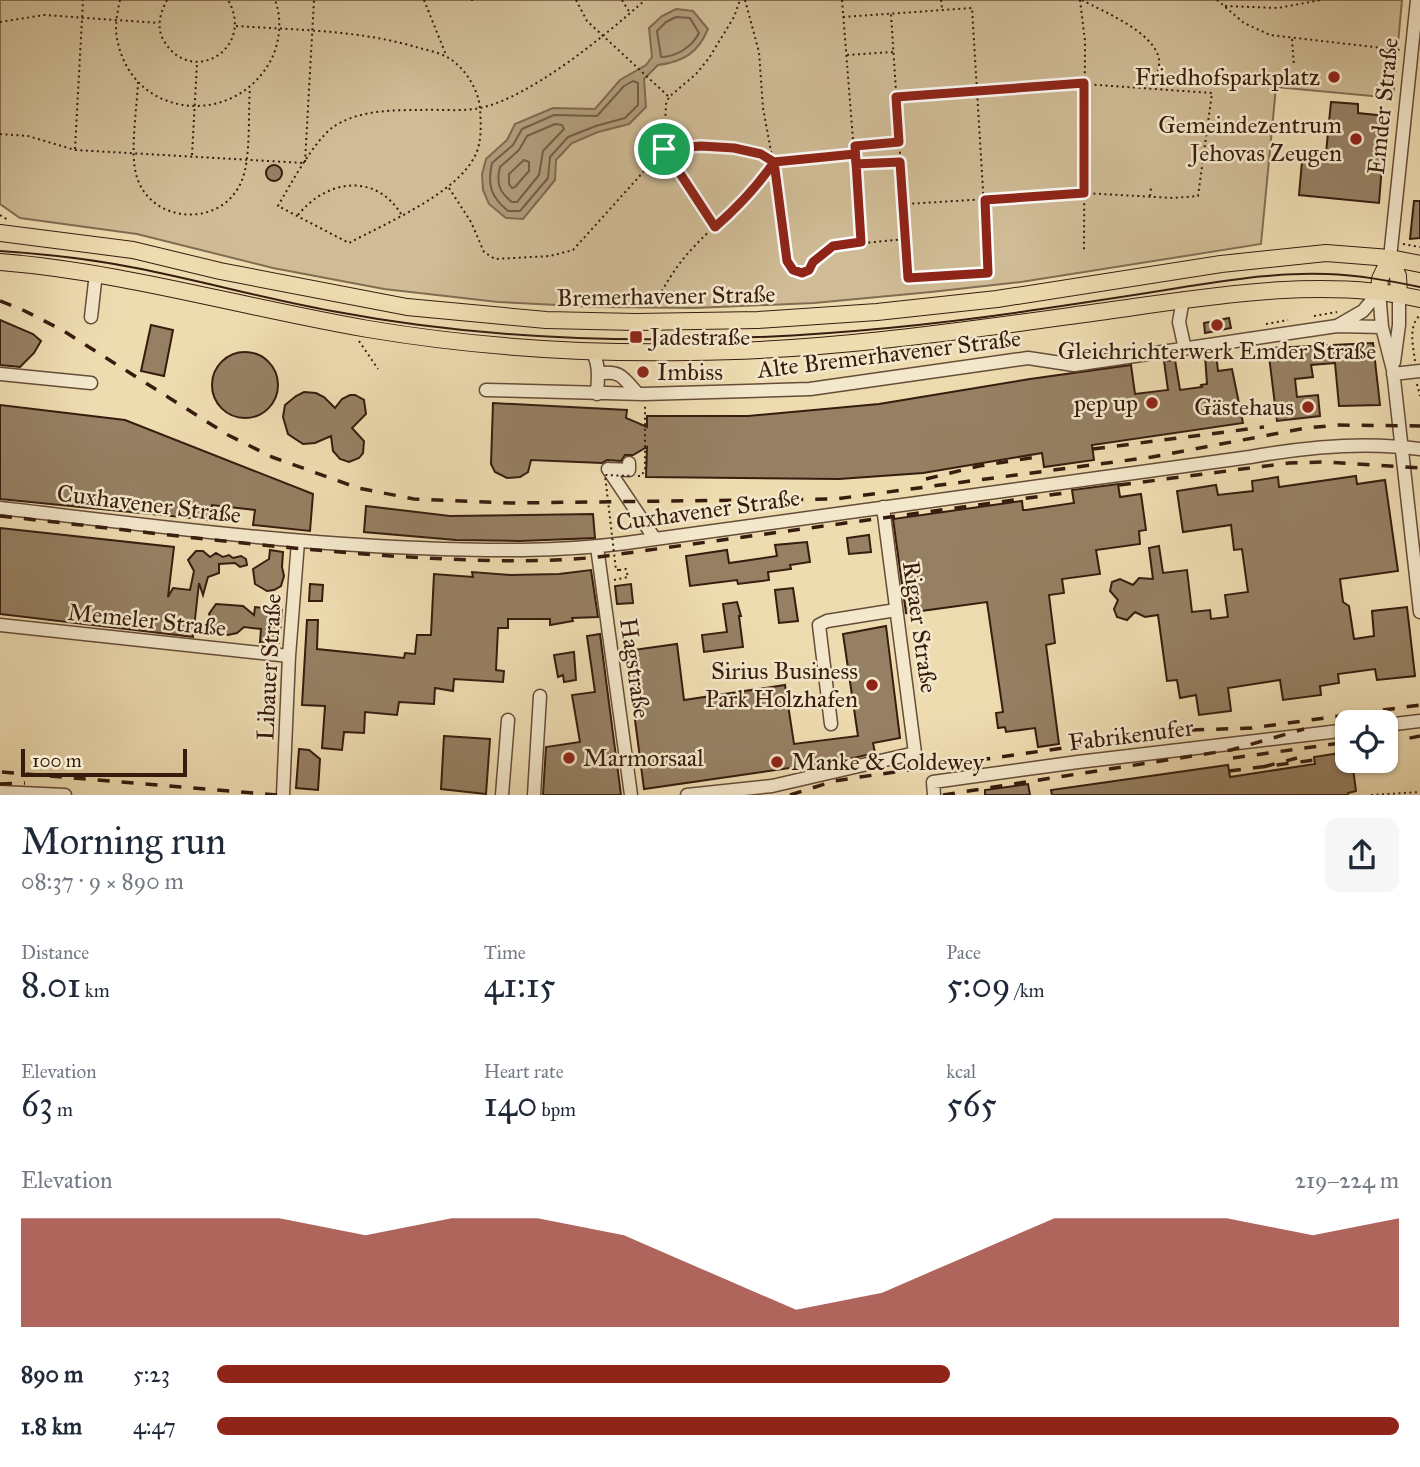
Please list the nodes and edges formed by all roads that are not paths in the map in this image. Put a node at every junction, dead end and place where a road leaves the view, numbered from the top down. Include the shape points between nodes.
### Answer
1 (1416, 0) edge
2 (0, 233) edge
3 (1391, 250) junction
4 (0, 262) edge
5 (1420, 264) edge
6 (96, 273) junction
7 (1379, 292) junction
8 (1399, 294) junction
9 (1183, 299) junction
10 (1420, 299) edge
11 (91, 317) dead end
12 (1337, 326) junction
13 (1382, 327) junction
14 (1185, 349) junction
15 (592, 351) junction
16 (1420, 371) edge
17 (1393, 372) junction
18 (0, 374) edge
19 (598, 374) junction
20 (91, 383) dead end
21 (485, 390) dead end
22 (597, 394) junction
23 (641, 394) junction
24 (1401, 446) junction
25 (1420, 449) edge
26 (631, 470) road end
27 (883, 507) junction
28 (0, 508) edge
29 (1414, 510) edge
30 (655, 539) junction
31 (298, 542) junction
32 (597, 547) junction
33 (896, 610) junction
34 (1420, 612) edge
35 (0, 625) edge
36 (289, 656) junction
37 (540, 696) dead end
38 (508, 719) dead end
39 (1420, 721) edge
40 (831, 724) dead end
41 (1398, 724) edge
42 (1335, 732) edge
43 (0, 792) edge
44 (65, 795) edge
45 (283, 795) edge
46 (502, 795) edge
47 (534, 795) edge
48 (631, 795) edge
49 (687, 795) edge
50 (934, 795) edge

1 - 3 street, Emder Straße
2 - 3 main road, Bremerhavener Straße via 133,250 407,307 545,320 636,322 877,312 1272,258
3 - 5 main road, Bremerhavener Straße
3 - 7 main road, Emder Straße
3 - 8 main road, Emder Straße
4 - 6 main road
6 - 11 street
6 - 15 main road via 455,343
7 - 8 main road
7 - 9 main road via 1296,290
7 - 12 street, Alte Bremerhavener Straße via 1363,311
7 - 13 street, Emder Straße
8 - 10 main road
8 - 17 street, Emder Straße
9 - 14 street via 1179,322
9 - 15 main road via 886,340 691,352
12 - 13 street, Alte Bremerhavener Straße
12 - 14 street, Alte Bremerhavener Straße
13 - 17 street, Emder Straße
14 - 23 street, Alte Bremerhavener Straße via 1073,365 1028,358 810,389
15 - 19 street
16 - 17 street
17 - 24 street, Emder Straße
18 - 20 street
19 - 22 street
19 - 23 street via 620,373
21 - 22 street, Alte Bremerhavener Straße
22 - 23 street, Alte Bremerhavener Straße
24 - 25 street, Cuxhavener Straße
24 - 27 street, Cuxhavener Straße via 1300,447
24 - 29 street, Emder Straße
26 - 30 street via 608,469
27 - 30 street, Cuxhavener Straße
27 - 33 street, Rigaer Straße
28 - 31 street, Cuxhavener Straße
29 - 34 street, Emder Straße
30 - 32 street, Cuxhavener Straße
31 - 32 street, Cuxhavener Straße via 497,551
31 - 36 street, Libauer Straße
32 - 48 street, Hagstraße
33 - 40 street via 819,625
33 - 49 street, Rigaer Straße via 915,752 772,786
35 - 36 street, Memeler Straße
36 - 45 street, Libauer Straße
37 - 47 street
38 - 46 street
39 - 41 street
42 - 50 street, Fabrikenufer via 933,782
43 - 44 street

